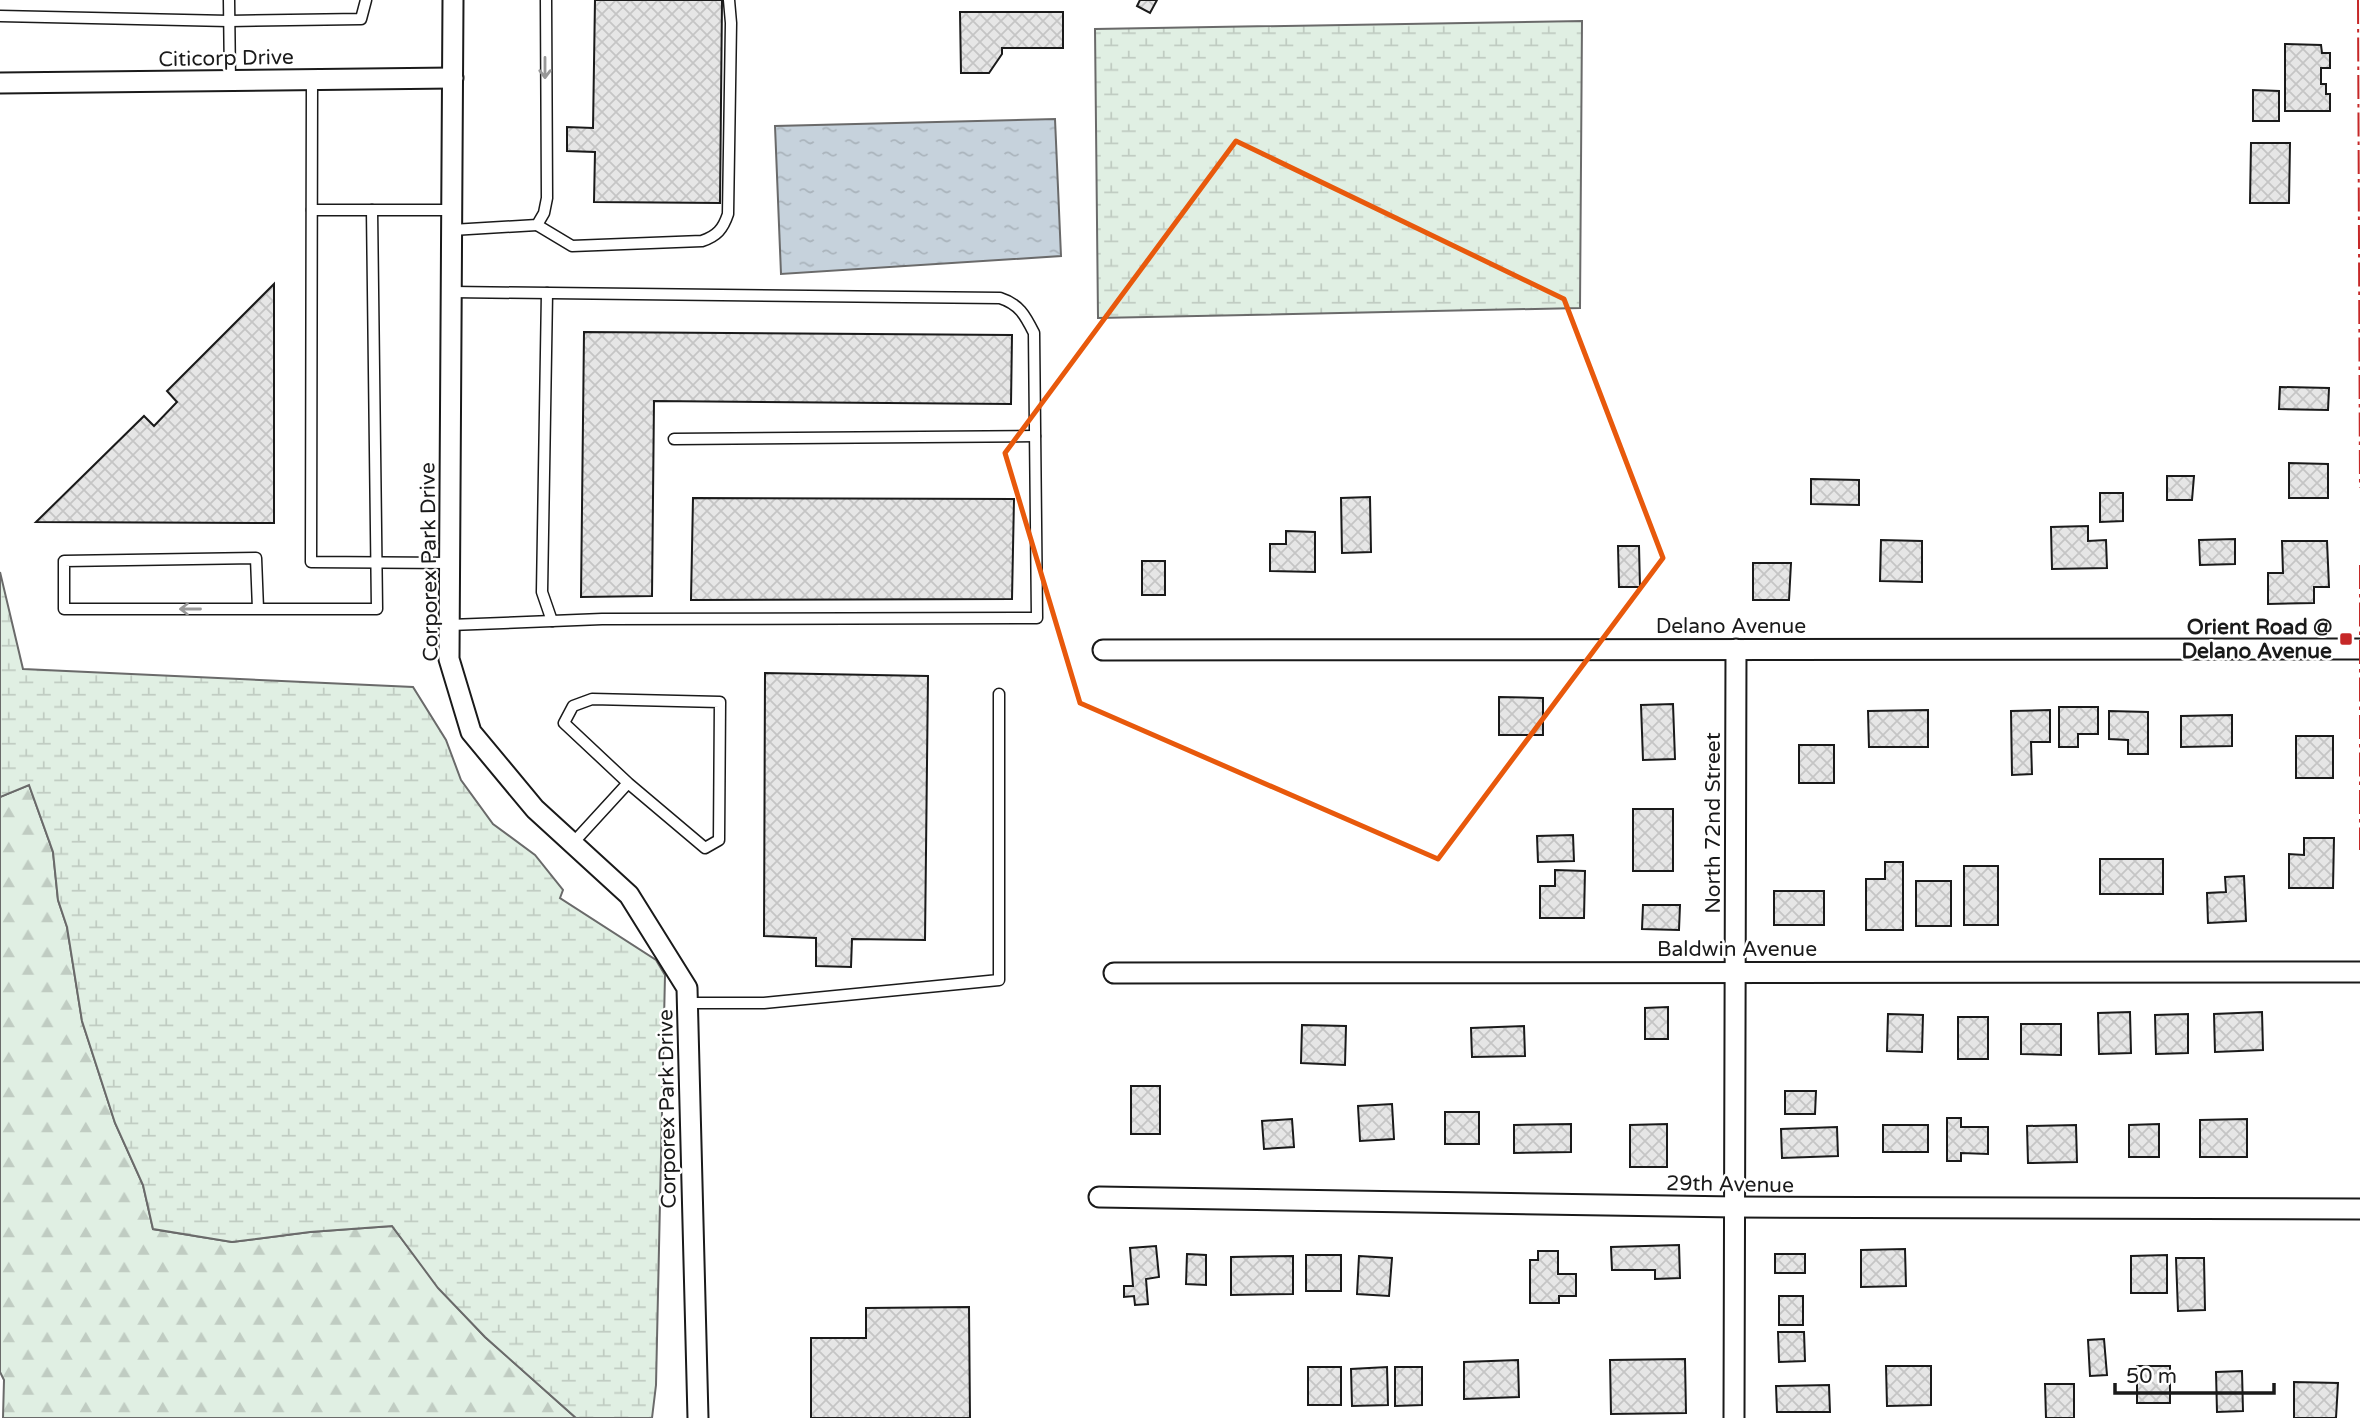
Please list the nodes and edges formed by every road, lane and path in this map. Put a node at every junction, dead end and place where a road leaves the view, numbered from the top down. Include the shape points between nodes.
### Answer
1 (229, 0) edge
2 (366, 0) edge
3 (453, 0) edge
4 (546, 0) edge
5 (729, 0) edge
6 (0, 16) edge
7 (229, 21) junction
8 (453, 78) junction
9 (312, 80) junction
10 (230, 81) junction
11 (0, 83) edge
12 (312, 210) junction
13 (372, 210) junction
14 (452, 210) junction
15 (537, 225) junction
16 (452, 230) junction
17 (452, 292) junction
18 (547, 293) junction
19 (1035, 436) junction
20 (674, 439) dead end
21 (377, 562) junction
22 (450, 562) junction
23 (258, 608) junction
24 (552, 621) junction
25 (450, 625) junction
26 (1736, 649) junction
27 (2360, 649) edge
28 (1103, 650) dead end
29 (999, 694) dead end
30 (628, 783) junction
31 (573, 843) junction
32 (1736, 972) junction
33 (2360, 972) edge
34 (1114, 973) dead end
35 (687, 1003) junction
36 (1099, 1197) dead end
37 (1736, 1207) junction
38 (2360, 1209) edge
39 (698, 1418) edge
40 (1734, 1418) edge

1 - 7 lane
2 - 7 lane via 360,19
3 - 8 street, Corporex Park Drive
4 -> 15 lane via 547,198
5 - 15 lane via 727,214 714,237 572,246
6 - 7 lane
7 - 10 lane
8 - 9 street, Citicorp Drive
8 - 14 street, Corporex Park Drive
9 - 10 street, Citicorp Drive
9 - 12 lane
10 - 11 street, Citicorp Drive
12 - 13 lane
12 - 21 lane via 311,562
13 - 14 lane
13 - 21 lane
14 - 16 street, Corporex Park Drive
15 - 16 lane
16 - 17 street, Corporex Park Drive
17 - 18 lane
17 - 22 street, Corporex Park Drive
18 - 19 lane via 1000,298 1013,302 1025,314 1034,333
18 - 24 lane via 542,592
19 - 20 lane
19 - 24 lane via 1037,618
21 - 22 lane
21 - 23 lane via 377,608
22 - 25 street, Corporex Park Drive
23 -> 23 lane via 64,609 64,561 256,558
24 - 25 lane
25 - 31 street, Corporex Park Drive via 449,659 471,732 535,809
26 - 27 street, Delano Avenue
26 - 28 street, Delano Avenue
26 - 32 street, North 72nd Street
29 - 35 lane via 999,980 764,1003
30 - 30 lane via 564,723 573,706 592,699 720,702 719,840 705,848
30 - 31 lane
31 - 35 street, Corporex Park Drive via 629,895 687,988
32 - 33 street, Baldwin Avenue
32 - 34 street, Baldwin Avenue
32 - 37 street, North 72nd Street
35 - 39 street, Corporex Park Drive
36 - 37 street, 29th Avenue
37 - 38 street, 29th Avenue
37 - 40 street, North 72nd Street

